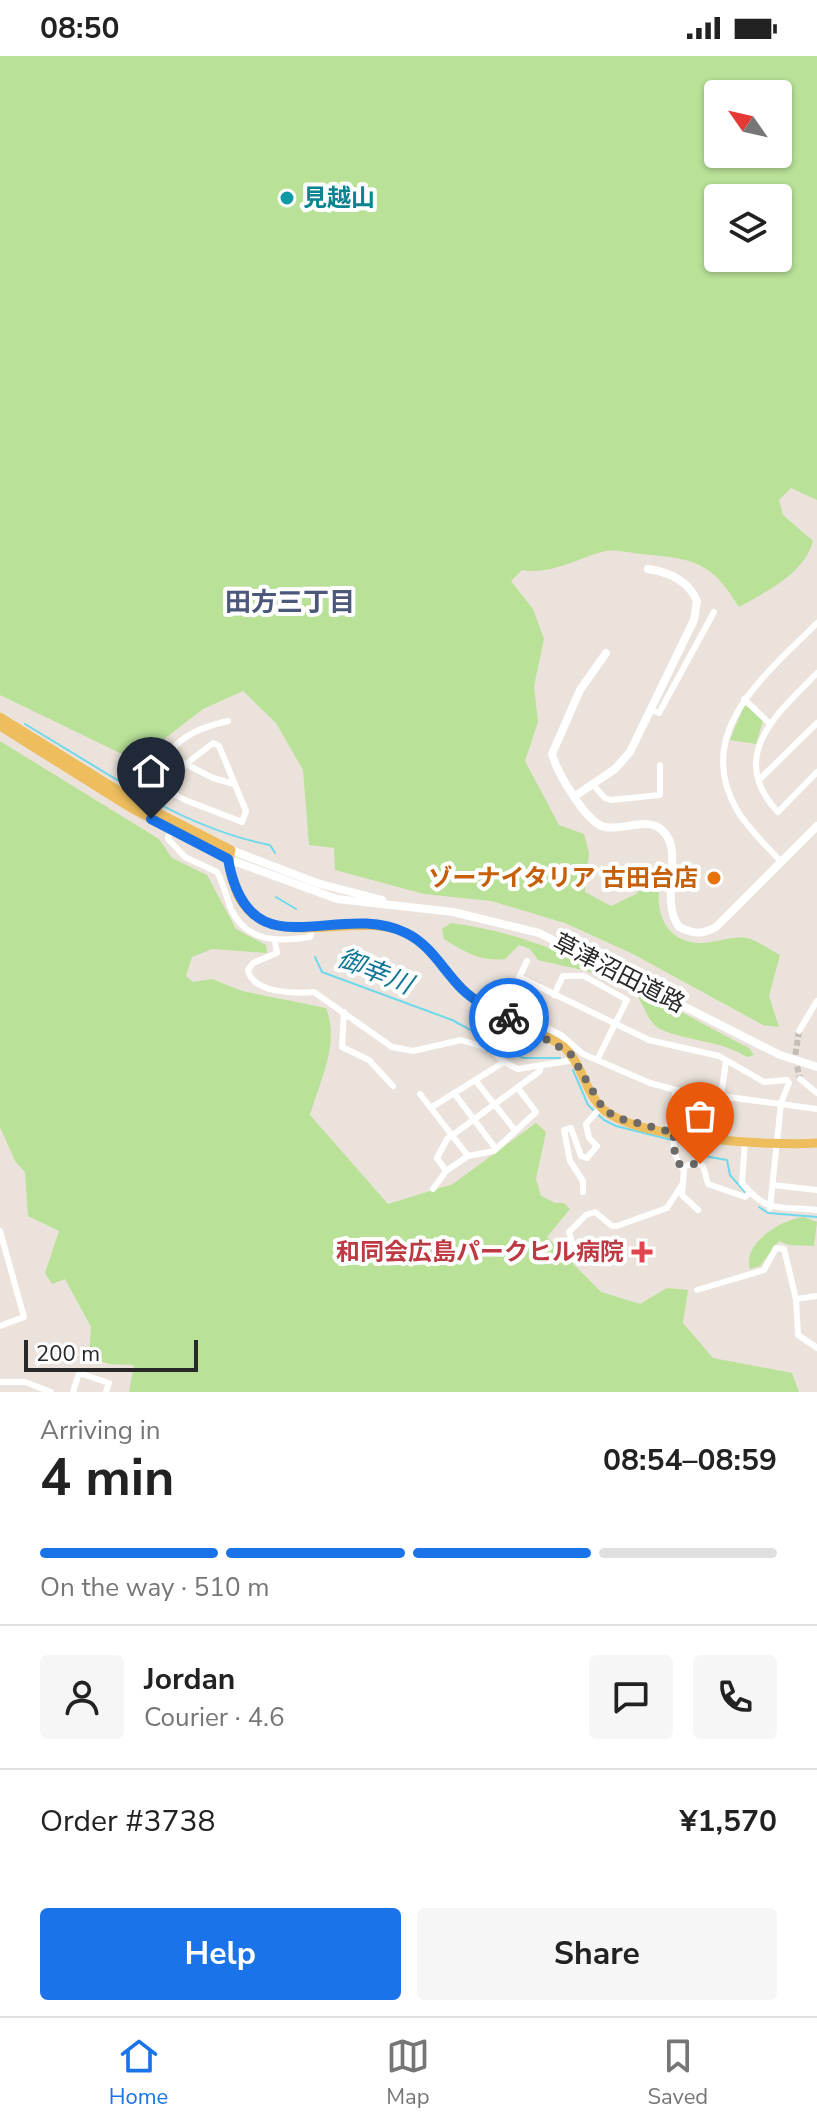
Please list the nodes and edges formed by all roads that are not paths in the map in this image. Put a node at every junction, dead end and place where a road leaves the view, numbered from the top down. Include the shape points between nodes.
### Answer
1 (648, 569) dead end
2 (714, 612) dead end
3 (817, 625) edge
4 (606, 653) dead end
5 (817, 673) edge
6 (744, 699) junction
7 (652, 710) junction
8 (0, 721) edge
9 (228, 721) dead end
10 (768, 722) junction
11 (817, 723) edge
12 (186, 764) junction
13 (660, 765) dead end
14 (817, 772) edge
15 (761, 778) junction
16 (234, 784) junction
17 (592, 784) junction
18 (575, 796) junction
19 (133, 804) junction
20 (817, 826) edge
21 (170, 830) junction
22 (230, 854) junction
23 (781, 862) junction
24 (313, 928) junction
25 (275, 942) junction
26 (527, 961) dead end
27 (519, 977) junction
28 (554, 995) junction
29 (817, 1001) edge
30 (344, 1012) junction
31 (498, 1020) dead end
32 (614, 1025) junction
33 (799, 1031) tunnel mouth
34 (489, 1036) dead end
35 (575, 1059) junction
36 (597, 1060) junction
37 (726, 1061) junction
38 (504, 1062) junction
39 (541, 1065) junction
40 (817, 1067) edge
41 (800, 1079) dead end
42 (475, 1080) junction
43 (393, 1086) dead end
44 (518, 1088) junction
45 (676, 1090) junction
46 (454, 1093) junction
47 (817, 1093) edge
48 (420, 1094) dead end
49 (721, 1096) junction
50 (781, 1103) junction
51 (496, 1105) junction
52 (432, 1107) junction
53 (601, 1107) junction
54 (817, 1109) edge
55 (475, 1119) junction
56 (514, 1129) junction
57 (671, 1132) junction
58 (452, 1135) junction
59 (745, 1141) junction
60 (817, 1143) edge
61 (776, 1145) junction
62 (496, 1149) junction
63 (468, 1156) junction
64 (683, 1167) junction
65 (446, 1171) junction
66 (683, 1183) junction
67 (773, 1185) junction
68 (433, 1189) dead end
69 (817, 1190) edge
70 (583, 1192) dead end
71 (750, 1193) junction
72 (770, 1208) junction
73 (698, 1210) dead end
74 (817, 1210) edge
75 (0, 1231) edge
76 (572, 1242) dead end
77 (2, 1248) edge
78 (697, 1290) dead end
79 (817, 1296) edge
80 (796, 1299) junction
81 (0, 1326) edge
82 (817, 1348) edge
83 (0, 1382) edge
84 (40, 1390) edge
85 (51, 1392) edge
86 (73, 1392) edge
87 (106, 1392) edge

1 - 7 street via 673,574 694,594 697,609
2 - 7 street via 659,713
3 - 6 street
4 - 18 street via 580,690 554,745 555,764
5 - 10 street
6 - 10 street
6 - 23 street via 725,745 727,787 743,819
7 - 17 street via 630,752
8 - 19 main road
9 - 12 street via 205,726 173,746 168,755
10 - 15 street via 759,747
11 - 15 street
12 - 16 street
12 - 16 street via 213,743
13 - 17 street via 660,795 611,800
14 - 15 street via 778,812
16 - 19 street via 246,811 242,822 149,780
17 - 18 street
18 - 23 street via 598,825 651,824 666,833 671,847 672,918 691,933 716,927
19 - 21 main road
19 - 22 main road
20 - 23 street
21 - 22 main road
21 - 25 street via 168,839 178,852 217,872 240,922
22 - 24 main road via 235,890 257,917 275,926
22 - 40 street, 草津沼田道路 via 337,899 485,917 539,933 780,1055
24 - 25 street via 310,937
24 - 35 main road via 374,924 405,933 428,949 474,999 561,1045
25 - 30 street via 277,953 248,970 253,982 314,992
26 - 27 street
27 - 28 street
27 - 36 street via 504,1008 561,1035
28 - 32 street
28 - 32 street via 563,976 584,976 610,988 627,1000
29 - 33 street
30 - 38 street via 392,1047 413,1051 461,1040 490,1049
30 - 43 street via 342,1047 369,1060
31 - 34 street
32 - 36 street
32 - 37 street
35 - 39 street
35 - 53 main road
36 - 45 street
37 - 49 street
37 - 50 street via 764,1082 787,1080
38 - 39 street via 518,1069
38 - 42 street
39 - 44 street
41 - 47 street
42 - 46 street
42 - 51 street
44 - 51 street
44 - 56 street via 536,1112
45 - 49 street
45 - 57 street
46 - 52 street
46 - 55 street
48 - 52 street
49 - 50 street
50 - 54 street
50 - 61 street
51 - 55 street
51 - 56 street
52 - 58 street
53 - 57 main road via 618,1118
53 - 70 street via 586,1124 597,1146 587,1158 581,1156 571,1128 564,1130
55 - 58 street
55 - 62 street
56 - 62 street
57 - 59 main road
57 - 64 street
58 - 63 street
58 - 65 street via 437,1158
59 - 61 main road
59 - 71 street via 742,1183
60 - 61 main road
61 - 67 street
62 - 63 street
63 - 65 street
64 - 66 street
64 - 71 street via 700,1164 708,1184 745,1197
65 - 68 street
66 - 73 street via 682,1195
66 - 76 street via 667,1208 621,1225 612,1226 591,1212 569,1232
67 - 69 street
67 - 72 street
71 - 72 street
72 - 74 street
75 - 77 street
77 - 81 street via 24,1317
78 - 80 street via 764,1270 776,1248 784,1249
79 - 80 street
80 - 82 street via 798,1335
83 - 84 street via 25,1382
84 - 85 street
86 - 87 street via 79,1373 109,1383

